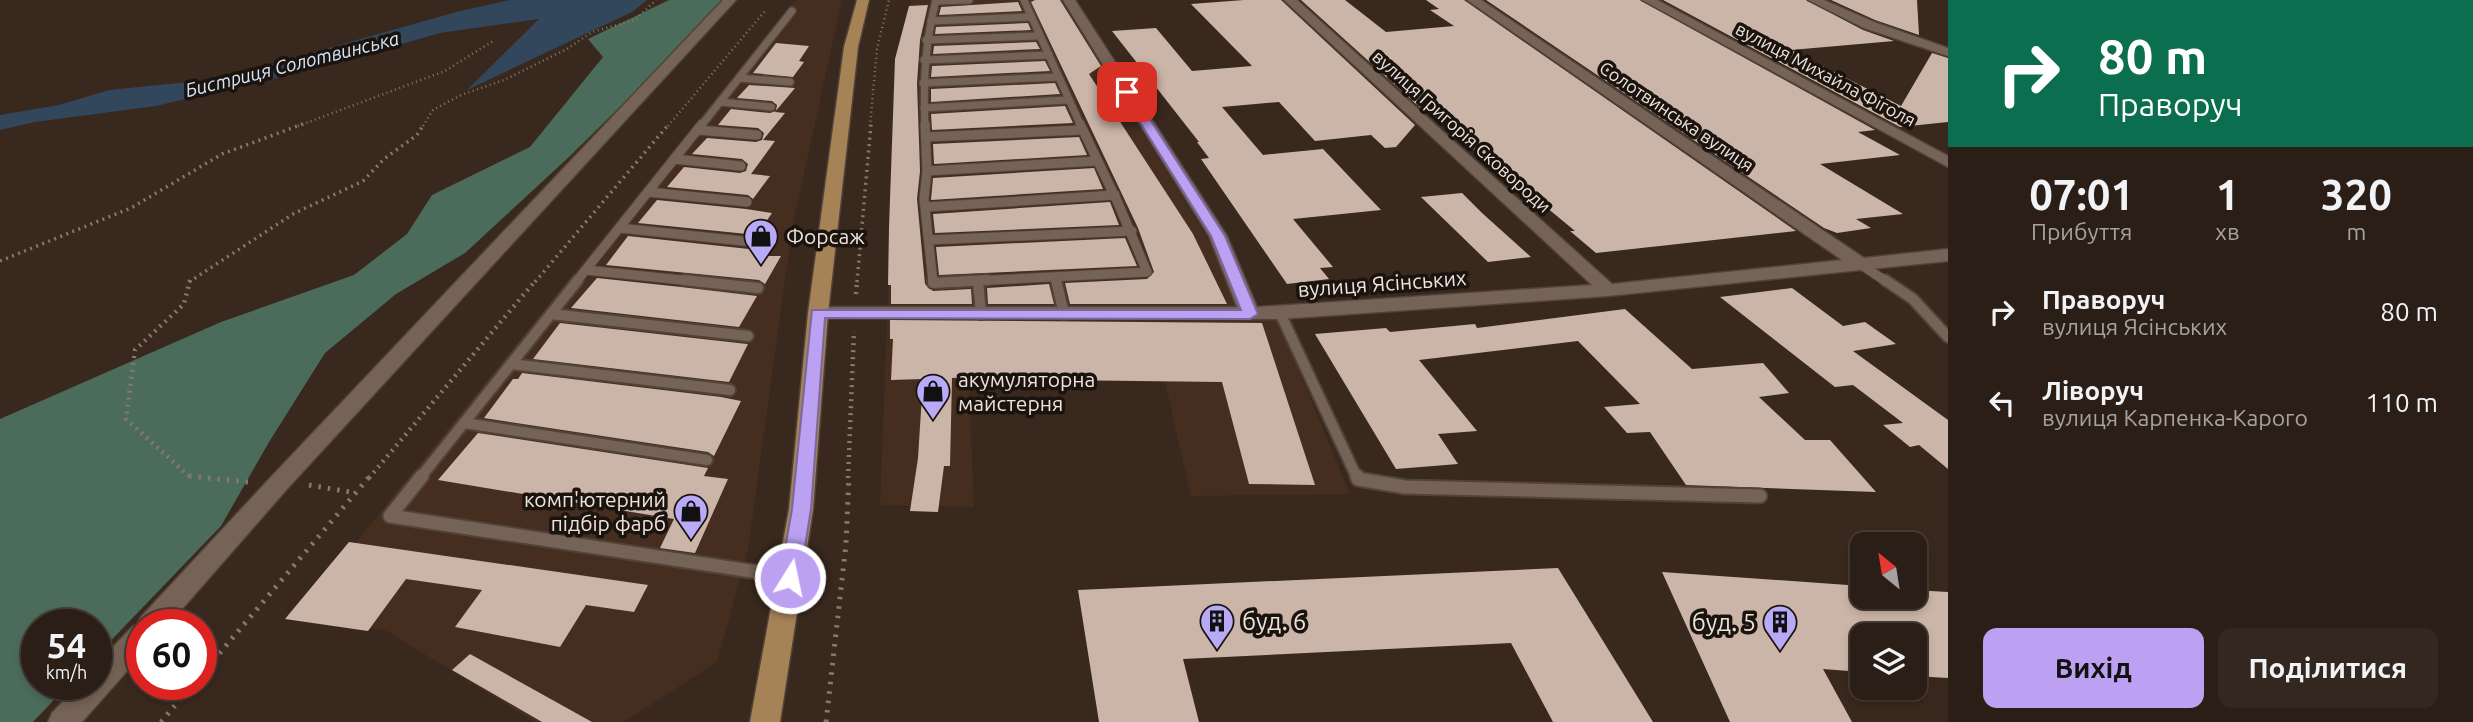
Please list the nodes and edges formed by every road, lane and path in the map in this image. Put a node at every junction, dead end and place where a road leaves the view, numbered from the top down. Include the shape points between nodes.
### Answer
1 (656, 0) edge
2 (730, 0) edge
3 (863, 0) edge
4 (889, 0) edge
5 (969, 0) edge
6 (1024, 0) edge
7 (1069, 0) edge
8 (1290, 0) edge
9 (1473, 0) edge
10 (1648, 0) edge
11 (1814, 0) edge
12 (936, 1) edge
13 (766, 10) dead end
14 (792, 11) dead end
15 (1030, 17) junction
16 (931, 21) junction
17 (1037, 36) junction
18 (926, 40) junction
19 (493, 41) dead end
20 (1948, 52) edge
21 (1049, 55) junction
22 (924, 60) junction
23 (1058, 76) junction
24 (739, 78) junction
25 (790, 82) dead end
26 (923, 83) junction
27 (1068, 100) junction
28 (720, 102) junction
29 (771, 107) dead end
30 (924, 108) junction
31 (698, 130) junction
32 (1082, 130) junction
33 (757, 135) dead end
34 (926, 137) junction
35 (674, 159) junction
36 (1098, 161) junction
37 (1948, 162) edge
38 (741, 166) dead end
39 (927, 172) junction
40 (648, 192) junction
41 (1115, 195) junction
42 (747, 202) dead end
43 (926, 207) junction
44 (620, 228) junction
45 (1132, 231) junction
46 (929, 240) junction
47 (762, 243) dead end
48 (1948, 255) edge
49 (0, 261) edge
50 (1860, 264) junction
51 (586, 270) junction
52 (1056, 278) junction
53 (978, 281) junction
54 (758, 288) dead end
55 (1608, 290) junction
56 (818, 313) junction
57 (855, 313) junction
58 (1280, 313) junction
59 (551, 314) junction
60 (981, 314) junction
61 (1064, 314) junction
62 (1250, 314) junction
63 (748, 336) dead end
64 (1948, 337) edge
65 (511, 364) junction
66 (730, 390) dead end
67 (464, 423) junction
68 (706, 460) dead end
69 (225, 481) dead end
70 (313, 485) dead end
71 (356, 492) junction
72 (1760, 496) dead end
73 (790, 578) junction
74 (165, 609) edge
75 (126, 653) edge
76 (217, 656) edge
77 (180, 700) edge
78 (63, 722) edge
79 (161, 722) edge
80 (765, 722) edge
81 (827, 722) edge

1 - 69 path via 635,20 592,32 504,80 433,110 417,135 363,181 293,214 189,281 184,304 135,350 126,419 191,478
2 - 74 street
3 - 56 main road via 851,47
4 - 57 path via 877,49
5 - 12 lane
6 - 15 lane
7 - 62 street via 1218,236
8 - 55 street, вулиця Григорія Сковороди
9 - 50 street, Солотвинська вулиця
10 - 37 street, вулиця Михайла Фіголя
11 - 20 street
12 - 16 lane
13 - 71 path
14 - 24 lane
15 - 16 lane
15 - 17 lane
16 - 18 lane
17 - 18 lane
17 - 21 lane
18 - 22 lane
19 - 49 path via 445,71 222,154 131,208
21 - 22 lane
21 - 23 lane
22 - 26 lane
23 - 26 lane
23 - 27 lane
24 - 25 lane
24 - 28 lane
26 - 30 lane
27 - 30 lane
27 - 32 lane
28 - 29 lane
28 - 31 lane
30 - 34 lane
31 - 33 lane
31 - 35 lane
32 - 34 lane
32 - 36 lane
34 - 39 lane
35 - 38 lane
35 - 40 lane
36 - 39 lane
36 - 41 lane
39 - 43 lane
40 - 42 lane
40 - 44 lane
41 - 43 lane
41 - 45 lane
43 - 46 lane
44 - 47 lane
44 - 51 lane
45 - 46 lane
45 - 52 lane via 1147,272
46 - 53 lane via 933,283
48 - 50 street, вулиця Ясінських
50 - 55 street, вулиця Ясінських
50 - 64 lane via 1913,299
51 - 54 lane
51 - 59 lane
52 - 53 lane
52 - 61 lane
53 - 60 lane
55 - 58 street, вулиця Ясінських
56 - 57 street, вулиця Ясінських
56 - 73 main road via 802,509
57 - 60 street, вулиця Ясінських
57 - 81 path via 846,544
58 - 62 street, вулиця Ясінських
58 - 72 lane via 1358,479 1405,487
59 - 63 lane
59 - 65 lane
60 - 61 street, вулиця Ясінських
61 - 62 street, вулиця Ясінських
65 - 66 lane
65 - 67 lane
67 - 68 lane
67 - 73 lane via 390,516
70 - 71 path
71 - 76 path
73 - 80 main road
75 - 78 street
77 - 79 path

